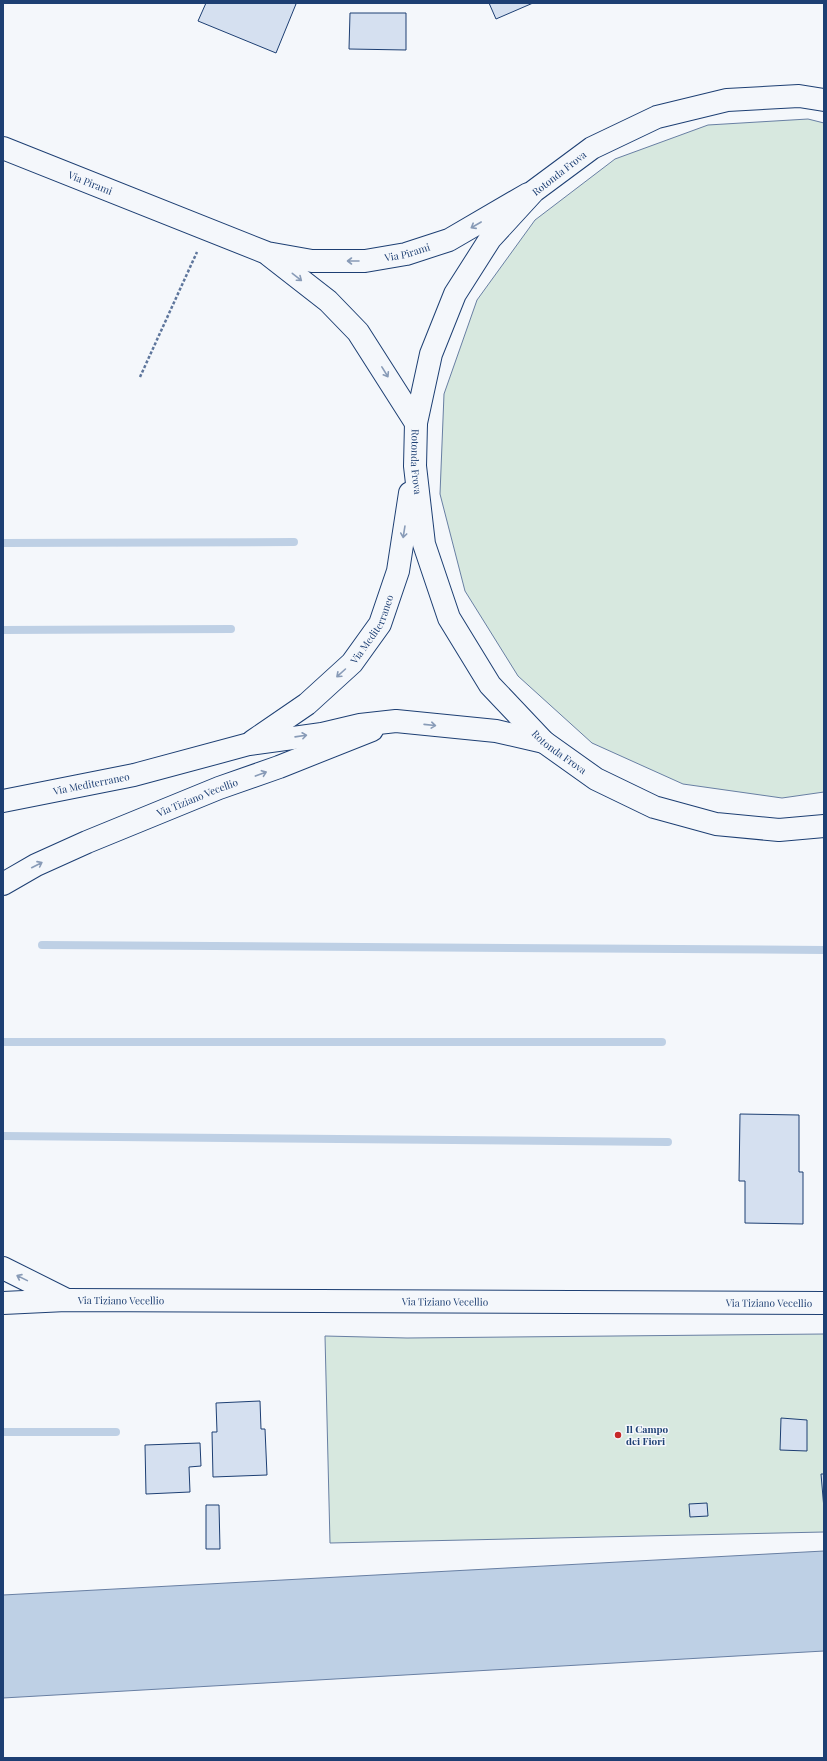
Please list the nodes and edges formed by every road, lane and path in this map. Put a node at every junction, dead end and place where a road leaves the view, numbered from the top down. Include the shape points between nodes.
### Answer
1 (824, 100) edge
2 (3, 148) edge
3 (534, 191) junction
4 (208, 230) junction
5 (266, 253) junction
6 (140, 377) dead end
7 (416, 424) junction
8 (415, 466) junction
9 (396, 721) junction
10 (544, 742) junction
11 (249, 744) junction
12 (3, 801) edge
13 (824, 826) edge
14 (3, 884) edge
15 (3, 1268) edge
16 (66, 1300) junction
17 (3, 1303) edge
18 (824, 1303) edge

1 - 3 main road, Rotonda Frova via 799,96 727,100 657,117 592,148
2 - 4 main road, Via Pirami
3 -> 5 main road, Via Pirami via 449,240 406,254 365,261 312,261
3 - 7 main road, Rotonda Frova via 490,239 455,294 431,354
4 - 5 main road, Via Pirami
4 - 6 path
5 -> 7 main road, Via Pirami via 328,300 358,332
7 - 8 main road, Rotonda Frova
8 - 10 main road, Rotonda Frova via 424,544 449,618 490,685
8 -> 11 main road, Via Mediterraneo via 398,571 380,624 352,663 307,704
9 -> 10 main road, Via Mediterraneo via 496,731
11 -> 9 main road, Via Mediterraneo
14 -> 9 main road, Via Tiziano Vecellio via 36,865 87,842
10 - 13 main road, Rotonda Frova via 596,779 654,807 716,824 779,830
11 - 12 main road, Via Mediterraneo via 134,775
16 -> 15 main road, Via Tiziano Vecellio
16 - 17 main road, Via Tiziano Vecellio
16 - 18 main road, Via Tiziano Vecellio

